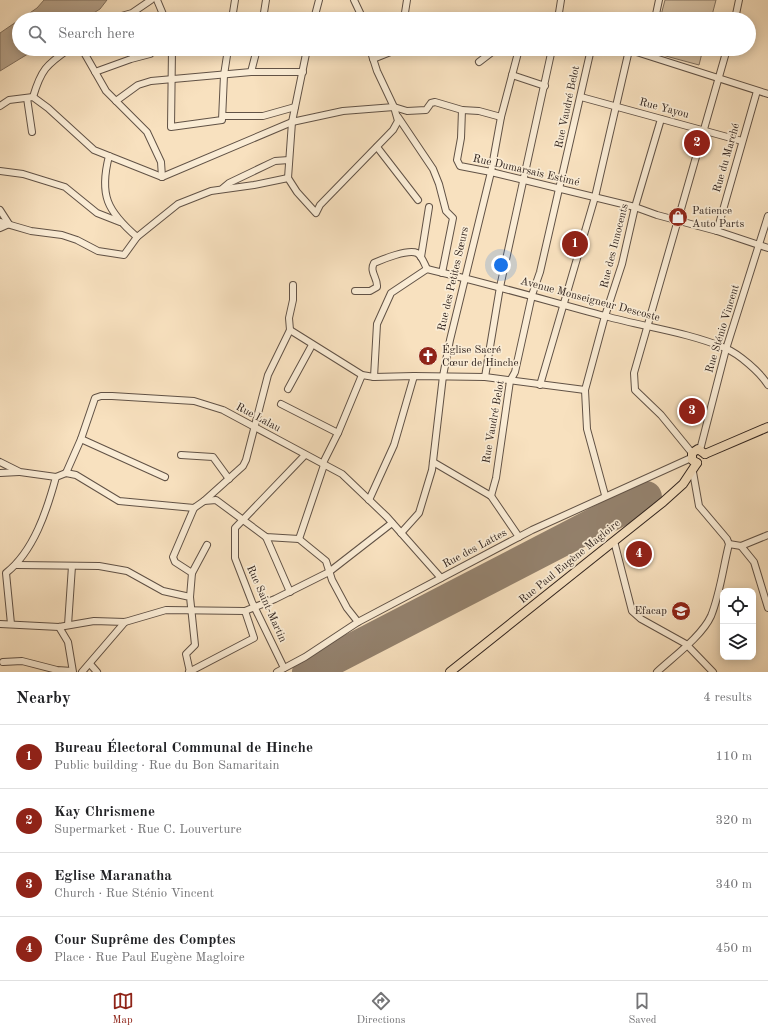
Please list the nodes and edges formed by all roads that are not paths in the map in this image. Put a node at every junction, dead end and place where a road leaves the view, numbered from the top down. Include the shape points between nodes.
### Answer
1 (151, 0) edge
2 (157, 0) edge
3 (235, 0) edge
4 (266, 0) edge
5 (319, 0) edge
6 (354, 0) edge
7 (407, 0) edge
8 (561, 0) edge
9 (659, 0) edge
10 (739, 0) edge
11 (132, 12) edge
12 (162, 12) edge
13 (233, 12) edge
14 (264, 12) edge
15 (316, 12) edge
16 (360, 12) edge
17 (405, 12) edge
18 (559, 12) edge
19 (656, 12) edge
20 (736, 12) edge
21 (59, 56) edge
22 (86, 56) edge
23 (142, 56) edge
24 (172, 56) edge
25 (227, 56) edge
26 (255, 56) edge
27 (306, 56) edge
28 (372, 56) edge
29 (380, 56) edge
30 (487, 56) edge
31 (517, 56) edge
32 (551, 56) edge
33 (590, 56) edge
34 (626, 56) edge
35 (660, 56) edge
36 (725, 56) edge
37 (373, 59) junction
38 (479, 62) dead end
39 (95, 72) junction
40 (251, 72) junction
41 (303, 72) junction
42 (512, 74) junction
43 (224, 75) junction
44 (171, 78) junction
45 (720, 78) junction
46 (545, 86) junction
47 (757, 91) junction
48 (768, 94) edge
49 (30, 97) junction
50 (581, 97) junction
51 (116, 101) junction
52 (0, 106) edge
53 (295, 107) junction
54 (394, 107) junction
55 (615, 107) junction
56 (462, 110) junction
57 (223, 116) junction
58 (398, 116) junction
59 (501, 117) junction
60 (662, 119) junction
61 (292, 122) junction
62 (704, 130) junction
63 (32, 132) dead end
64 (742, 141) junction
65 (377, 147) junction
66 (109, 156) junction
67 (289, 160) junction
68 (0, 171) edge
69 (491, 172) junction
70 (162, 178) junction
71 (288, 178) junction
72 (524, 180) junction
73 (223, 188) junction
74 (560, 188) junction
75 (595, 197) junction
76 (418, 200) dead end
77 (429, 207) dead end
78 (635, 207) junction
79 (0, 210) edge
80 (768, 216) edge
81 (679, 221) junction
82 (0, 222) edge
83 (120, 222) junction
84 (9, 224) junction
85 (0, 228) edge
86 (717, 231) junction
87 (137, 237) junction
88 (759, 245) junction
89 (768, 248) edge
90 (421, 257) junction
91 (426, 269) junction
92 (442, 272) junction
93 (464, 278) junction
94 (293, 285) dead end
95 (500, 287) junction
96 (356, 291) dead end
97 (532, 295) junction
98 (564, 304) junction
99 (605, 316) junction
100 (648, 327) junction
101 (290, 330) junction
102 (312, 345) junction
103 (726, 349) junction
104 (362, 375) junction
105 (414, 376) junction
106 (443, 376) junction
107 (485, 377) junction
108 (374, 378) junction
109 (510, 381) junction
110 (540, 385) junction
111 (768, 385) edge
112 (288, 389) dead end
113 (585, 390) junction
114 (281, 404) dead end
115 (254, 426) junction
116 (768, 427) edge
117 (338, 433) junction
118 (81, 439) junction
119 (702, 452) junction
120 (181, 455) dead end
121 (305, 455) junction
122 (693, 458) junction
123 (0, 462) edge
124 (433, 462) junction
125 (324, 464) junction
126 (20, 472) junction
127 (693, 472) junction
128 (0, 473) edge
129 (66, 473) junction
130 (165, 476) dead end
131 (56, 477) junction
132 (229, 479) junction
133 (605, 495) junction
134 (491, 496) junction
135 (369, 500) junction
136 (204, 501) junction
137 (194, 508) junction
138 (243, 520) junction
139 (392, 522) junction
140 (401, 533) junction
141 (768, 535) edge
142 (266, 536) junction
143 (519, 537) junction
144 (299, 539) junction
145 (614, 541) junction
146 (729, 544) junction
147 (207, 545) dead end
148 (741, 546) junction
149 (17, 565) junction
150 (72, 566) junction
151 (329, 572) junction
152 (3, 573) edge
153 (192, 574) junction
154 (441, 578) junction
155 (290, 592) junction
156 (190, 597) junction
157 (767, 600) edge
158 (254, 606) junction
159 (768, 608) edge
160 (191, 610) junction
161 (245, 611) junction
162 (125, 622) junction
163 (358, 622) junction
164 (0, 624) edge
165 (11, 624) junction
166 (68, 625) junction
167 (59, 627) junction
168 (686, 644) junction
169 (3, 662) dead end
170 (90, 664) junction
171 (284, 668) junction
172 (73, 671) edge
173 (82, 672) edge
174 (98, 672) edge
175 (190, 672) edge
176 (277, 672) edge
177 (450, 672) edge
178 (657, 672) edge
179 (713, 672) edge

1 - 11 street
2 - 12 street
3 - 13 street
4 - 14 street
5 - 15 street
6 - 16 street
7 - 17 street
8 - 18 street
9 - 19 street
10 - 20 street
21 - 49 street via 48,64
22 - 39 street
23 - 39 street
24 - 44 street
25 - 43 street
26 - 40 street
27 - 41 street
28 - 37 street
29 - 37 street
30 - 38 street
31 - 42 street, Rue des Petites Sœurs
32 - 46 street
33 - 50 street, Rue Vaudré Belot
34 - 55 street
35 - 45 street
36 - 45 street
37 - 54 street
39 - 51 street via 106,92
40 - 41 street
40 - 43 street
41 - 53 street
42 - 46 street
42 - 59 street, Rue des Petites Sœurs
43 - 44 street
43 - 57 street
44 - 51 street via 138,85
44 - 57 street via 171,127 222,120
45 - 47 street
45 - 62 street
46 - 72 street
47 - 48 street
47 - 64 street, Rue du Marché
49 - 52 street via 8,100
49 - 63 street
49 - 66 street via 48,108 94,150
50 - 55 street, Rue Yayou
50 - 74 street, Rue Vaudré Belot
51 - 70 street via 147,132 160,162
53 - 57 street via 263,116
53 - 61 street
54 - 56 street via 407,111 421,111 433,102
54 - 58 street
54 - 61 street via 343,111
55 - 60 street, Rue Yayou
55 - 75 street
56 - 59 street via 479,111
56 - 69 street, Rue Dumarsais Estimé via 458,164
58 - 65 street via 393,130
58 - 92 street via 433,169 446,211 453,218
59 - 69 street, Rue des Petites Sœurs
60 - 62 street, Rue Yayou
60 - 78 street, Rue des Innocents
61 - 67 street
61 - 70 street
62 - 64 street, Rue Yayou
62 - 81 street
64 - 86 street, Rue du Marché
65 - 71 street via 320,205 316,213
65 - 76 street
66 - 70 street
66 - 83 street via 104,176 105,195
67 - 71 street
67 - 73 street via 275,162
68 - 83 street via 23,174 65,187 97,213
69 - 72 street, Rue Dumarsais Estimé
69 - 93 street, Rue des Petites Sœurs
71 - 73 street via 254,186
72 - 74 street, Rue Dumarsais Estimé
72 - 95 street
73 - 87 street via 178,204
74 - 75 street, Rue Dumarsais Estimé
74 - 97 street, Rue Vaudré Belot
75 - 78 street, Rue Dumarsais Estimé
75 - 98 street
77 - 90 street
78 - 81 street, Rue Dumarsais Estimé
78 - 99 street, Rue des Innocents via 622,264
79 - 84 street
80 - 88 street, Rue Sténio Vincent
81 - 86 street, Rue Dumarsais Estimé
81 - 100 street
82 - 84 street
83 - 87 street
84 - 85 street
84 - 87 street via 31,231 62,234 98,251 124,254
86 - 88 street, Rue Dumarsais Estimé
88 - 89 street, Rue Dumarsais Estimé
88 - 103 street, Rue Sténio Vincent
90 - 91 street
90 - 96 street via 410,252 374,263 372,270 377,287 370,292
91 - 92 street, Avenue Monseigneur Descoste
91 - 108 street via 391,293 377,324
92 - 93 street, Avenue Monseigneur Descoste
93 - 95 street, Avenue Monseigneur Descoste
93 - 106 street, Rue des Petites Sœurs
94 - 101 street
95 - 97 street, Avenue Monseigneur Descoste
95 - 107 street
97 - 98 street, Avenue Monseigneur Descoste
97 - 109 street, Rue Vaudré Belot via 515,372
98 - 99 street, Avenue Monseigneur Descoste
98 - 110 street
99 - 100 street, Avenue Monseigneur Descoste
99 - 113 street, Rue des Innocents
100 - 103 street, Avenue Monseigneur Descoste via 700,339
100 - 122 street via 634,373 635,390 661,415
101 - 102 street
101 - 115 street via 268,375
102 - 104 street
102 - 112 street
103 - 111 street, Avenue Monseigneur Descoste via 756,371
103 - 119 street, Rue Sténio Vincent
104 - 108 street
104 - 117 street
105 - 106 street
105 - 108 street
105 - 135 street via 394,445
106 - 107 street
106 - 124 street, Rue des Petites Sœurs
107 - 109 street
109 - 110 street
109 - 134 street, Rue Vaudré Belot
110 - 113 street
113 - 133 street, Rue des Innocents via 587,429
114 - 117 street
115 - 118 street, Rue Lalau via 222,410 194,401 101,396 95,398
115 - 121 street, Rue Lalau
115 - 132 street via 246,460
116 - 119 main road
117 - 125 street
118 - 129 street, Rue Lalau
118 - 130 street
119 - 122 main road via 696,449
119 - 122 main road, Rue Paul Eugène Magloire via 704,460
120 - 132 street via 213,457
121 - 125 street, Rue Lalau
121 - 138 street, Rue Saint-Martin
122 - 127 main road, Rue Paul Eugène Magloire
122 - 133 street, Rue des Lattes
123 - 126 street
124 - 134 street
124 - 140 street, Rue des Petites Sœurs via 419,514
125 - 135 street, Rue Lalau via 342,474
125 - 144 street
126 - 128 street
126 - 131 street
127 - 145 main road, Rue Paul Eugène Magloire via 663,502
127 - 146 street via 699,506
129 - 131 street
129 - 137 street via 76,475 119,501
131 - 149 street via 34,539
132 - 136 street
133 - 143 street, Rue des Lattes
134 - 143 street
135 - 139 street, Rue Lalau
136 - 137 street
136 - 138 street via 216,500
137 - 153 street via 174,557 175,562
138 - 142 street
138 - 158 street, Rue Saint-Martin via 235,528 235,558
139 - 140 street, Rue Lalau
139 - 151 street
140 - 154 street, Rue Lalau
141 - 148 street
142 - 144 street
142 - 155 street
143 - 154 street, Rue des Lattes
144 - 151 street via 326,561
145 - 168 street via 632,611 640,619
145 - 177 main road, Rue Paul Eugène Magloire
146 - 148 street
146 - 168 street via 710,617 703,628
147 - 153 street
148 - 157 street via 754,562
149 - 150 street
149 - 152 street
150 - 156 street via 99,566 127,571 163,591
150 - 166 street
151 - 155 street
151 - 163 street via 347,608
152 - 165 street
153 - 156 street
154 - 163 street, Rue des Lattes
155 - 158 street
156 - 160 street
157 - 159 street
158 - 161 street
158 - 171 street, Rue Saint-Martin
160 - 161 street
160 - 162 street via 166,610
160 - 175 street via 195,645 186,654
161 - 175 street via 254,638
162 - 166 street via 94,621
162 - 170 street
163 - 171 street, Rue des Lattes
164 - 165 street
165 - 167 street
166 - 167 street
167 - 172 street via 68,642
168 - 178 street
168 - 179 street
169 - 172 street via 22,662
170 - 173 street
170 - 174 street
171 - 176 street, Rue des Lattes

